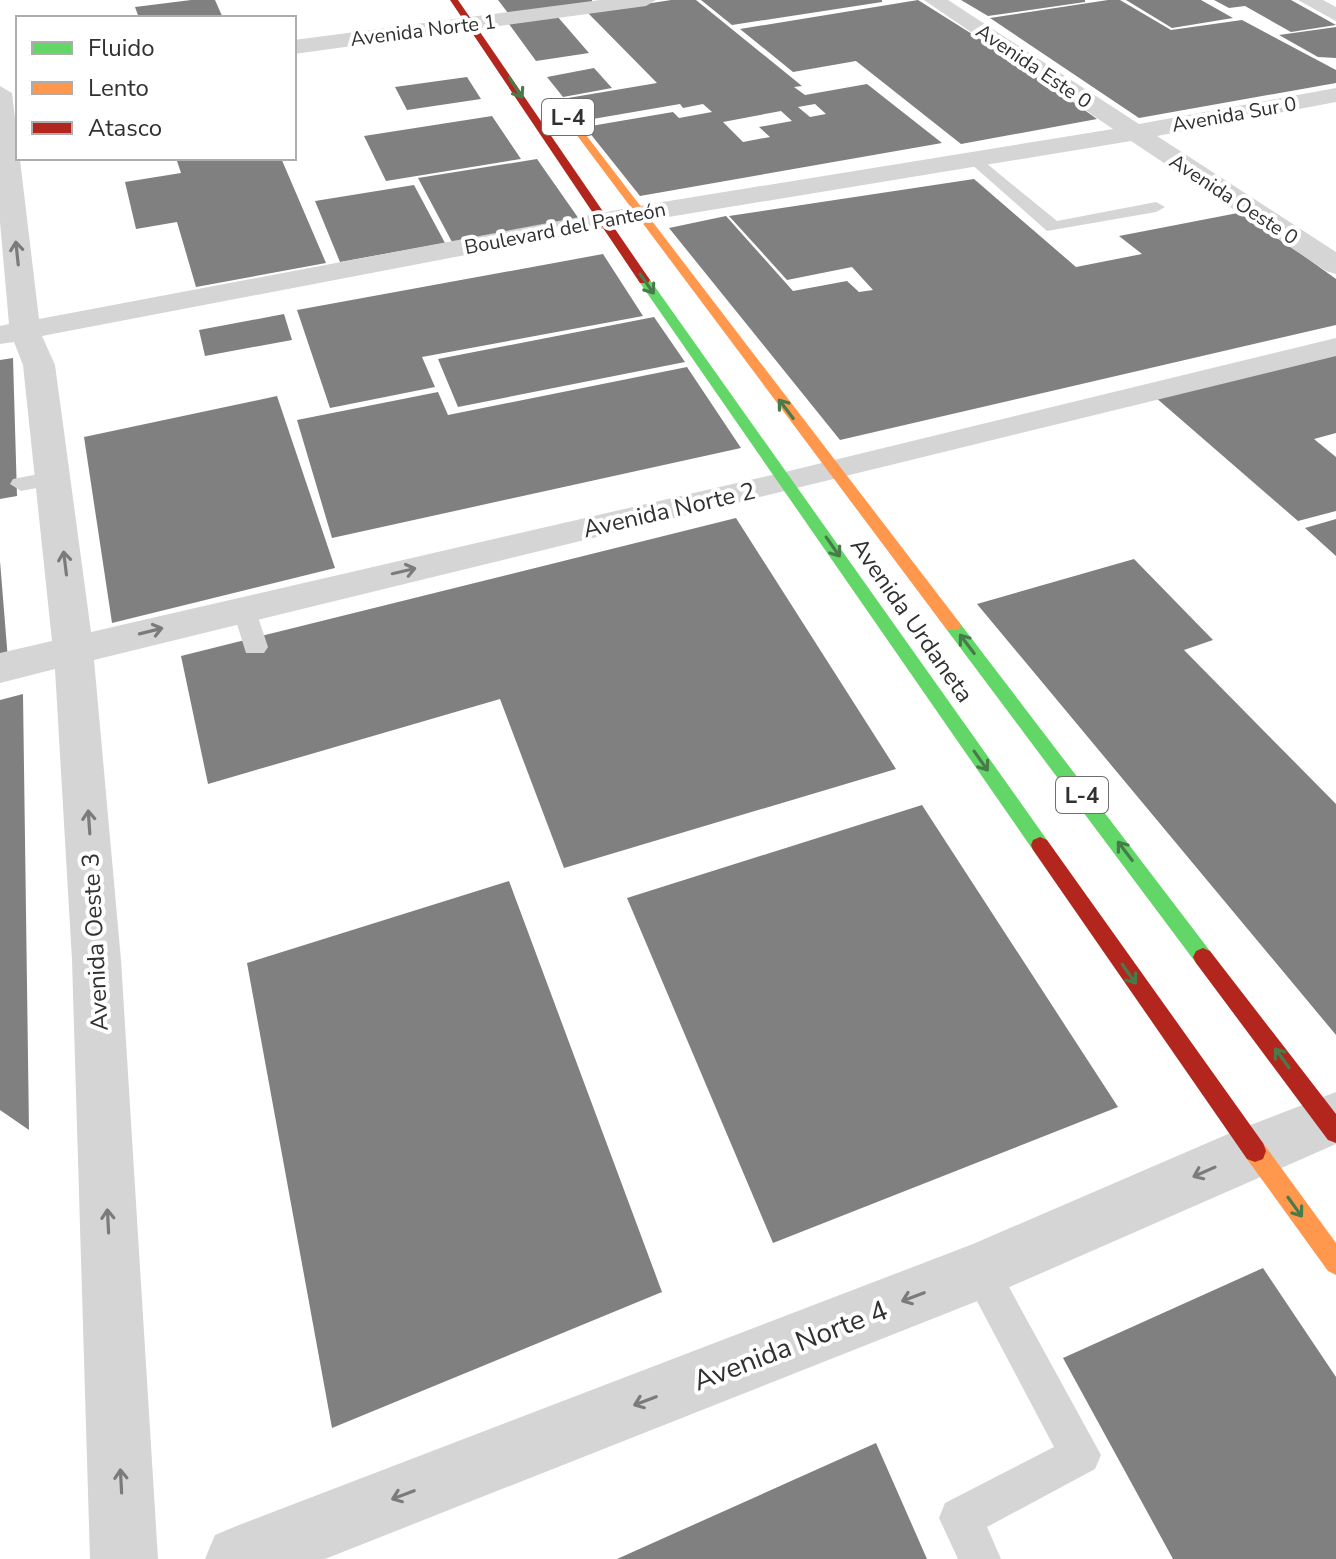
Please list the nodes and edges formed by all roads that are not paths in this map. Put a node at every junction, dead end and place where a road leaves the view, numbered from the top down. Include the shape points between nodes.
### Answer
1 (454, 0) edge
2 (483, 0) edge
3 (646, 0) edge
4 (934, 0) edge
5 (1308, 0) edge
6 (1336, 15) edge
7 (499, 20) junction
8 (471, 24) junction
9 (515, 43) dead end
10 (296, 47) edge
11 (0, 93) edge
12 (1336, 95) edge
13 (561, 108) dead end
14 (1133, 133) junction
15 (975, 159) junction
16 (1156, 207) dead end
17 (638, 214) junction
18 (602, 221) junction
19 (1336, 265) edge
20 (12, 333) edge
21 (1336, 347) edge
22 (834, 471) junction
23 (789, 482) junction
24 (244, 608) junction
25 (255, 647) dead end
26 (75, 650) junction
27 (0, 668) edge
28 (1333, 1124) edge
29 (1255, 1150) junction
30 (1336, 1263) edge
31 (980, 1271) junction
32 (124, 1559) edge
33 (239, 1559) edge
34 (980, 1559) edge

1 - 8 main road, Avenida Urdaneta / L-4
2 - 7 main road
3 - 7 street, Avenida Norte 1
4 - 14 street, Avenida Este 0
5 - 6 street
7 - 8 street, Avenida Norte 1
7 - 9 main road
8 - 10 street, Avenida Norte 1
8 -> 18 main road, Avenida Urdaneta / L-4
20 -> 11 street, Avenida Oeste 3
12 - 14 street, Avenida Sur 0
13 - 17 main road, Avenida Urdaneta / L-4
14 - 15 street, Boulevard del Panteón
14 - 19 street, Avenida Oeste 0
15 - 16 lane via 1053,227
15 - 17 street, Boulevard del Panteón
17 - 18 street, Boulevard del Panteón
22 -> 17 main road, Avenida Urdaneta / L-4
18 - 20 street, Boulevard del Panteón
18 -> 23 main road, Avenida Urdaneta / L-4
26 -> 20 street, Avenida Oeste 3 via 38,481 39,365
21 - 22 street, Avenida Norte 2
22 - 23 street, Avenida Norte 2
28 -> 22 main road, Avenida Urdaneta / L-4
24 -> 23 street, Avenida Norte 2
23 -> 29 main road, Avenida Urdaneta / L-4
24 - 25 lane
26 -> 24 street, Avenida Norte 2
26 - 27 street, Avenida Norte 2
32 -> 26 street, Avenida Oeste 3 via 91,854
28 - 29 street, Avenida Norte 4
29 -> 30 main road, Avenida Urdaneta / L-4
29 -> 31 street, Avenida Norte 4
31 -> 33 street, Avenida Norte 4
31 - 34 lane via 1081,1455 960,1518

